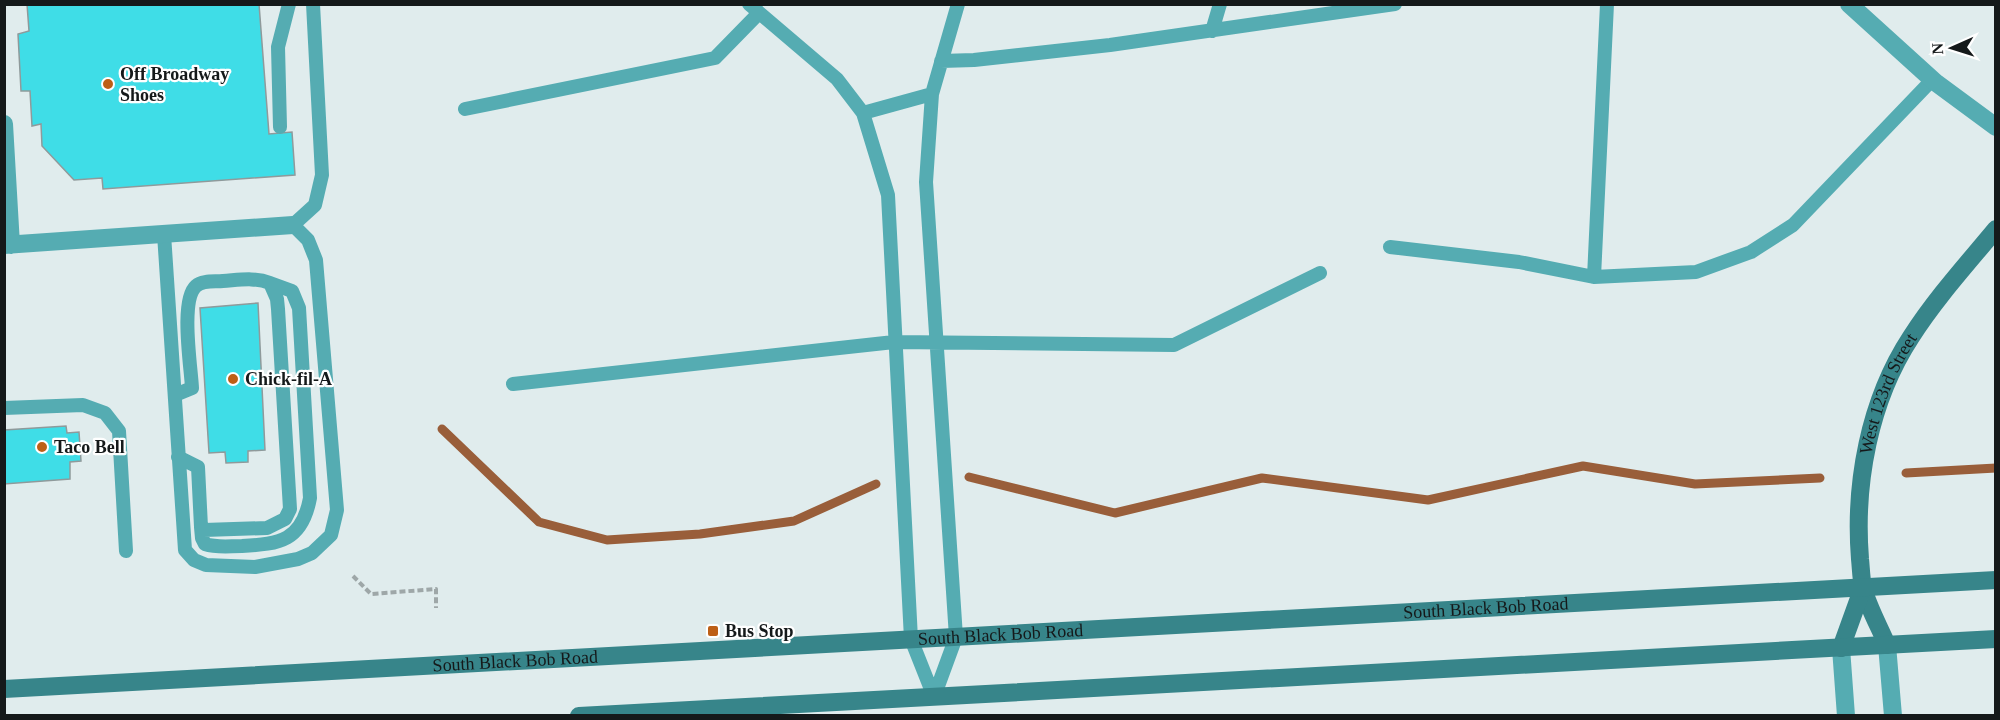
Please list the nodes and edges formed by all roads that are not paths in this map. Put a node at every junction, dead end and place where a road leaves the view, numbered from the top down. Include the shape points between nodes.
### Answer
1 (289, 4) edge
2 (313, 4) edge
3 (958, 4) edge
4 (1220, 4) edge
5 (1395, 4) edge
6 (1607, 4) edge
7 (1849, 4) edge
8 (754, 9) edge
9 (1212, 31) junction
10 (941, 60) junction
11 (1933, 79) junction
12 (932, 94) junction
13 (465, 109) dead end
14 (863, 113) junction
15 (4, 124) edge
16 (280, 127) dead end
17 (1995, 127) edge
18 (292, 225) junction
19 (1995, 229) edge
20 (164, 234) junction
21 (8, 245) edge
22 (1390, 247) dead end
23 (1320, 273) dead end
24 (1594, 277) junction
25 (270, 283) junction
26 (936, 341) junction
27 (894, 342) junction
28 (513, 384) dead end
29 (175, 395) junction
30 (4, 408) edge
31 (178, 457) junction
32 (201, 527) junction
33 (126, 551) dead end
34 (1995, 580) edge
35 (1863, 587) junction
36 (956, 637) junction
37 (911, 639) junction
38 (1995, 639) edge
39 (1887, 645) junction
40 (1841, 648) junction
41 (4, 689) edge
42 (934, 697) junction
43 (579, 716) edge
44 (1846, 716) edge
45 (1893, 716) edge

1 - 16 lane via 278,47
2 - 18 lane via 322,175 315,205
3 - 10 lane
4 - 9 lane
5 - 9 lane
6 - 24 lane
7 - 11 street
8 - 13 lane via 716,58
8 - 14 lane via 837,79
9 - 10 lane via 1042,53
10 - 12 lane
11 - 17 street
11 - 24 lane via 1793,225 1751,252 1696,272
12 - 14 lane
12 - 26 lane via 926,182
14 - 27 lane via 888,195
15 - 21 street
18 - 20 street
18 - 31 lane via 308,240 315,260 337,510 332,536 298,559 255,567 206,565 194,560 185,550
19 - 35 main road, West 123rd Street via 1910,338 1885,388 1867,445 1860,488
20 - 21 street
20 - 29 lane
22 - 24 lane via 1519,262
23 - 26 lane via 1174,345
25 - 29 lane via 255,279 203,282 195,287 188,314 192,387
25 - 32 lane via 278,309 290,509 285,519 267,528 209,531
25 - 32 lane via 292,291 299,308 308,510 291,536 272,544 214,547 205,544
26 - 27 lane
26 - 36 lane
27 - 28 lane
27 - 37 lane
29 - 31 lane
30 - 33 lane via 83,405 105,412 119,431
31 - 32 lane via 198,467
34 - 35 main road, South Black Bob Road
35 - 36 main road, South Black Bob Road
35 - 39 main road, West 123rd Street
35 - 40 main road, West 123rd Street
36 - 37 main road, South Black Bob Road
36 - 42 lane
37 - 41 main road, South Black Bob Road
37 - 42 lane
38 - 39 main road
39 - 40 main road
39 - 45 street, West 123rd Street
40 - 42 main road
40 - 44 street, West 123rd Street
42 - 43 main road

